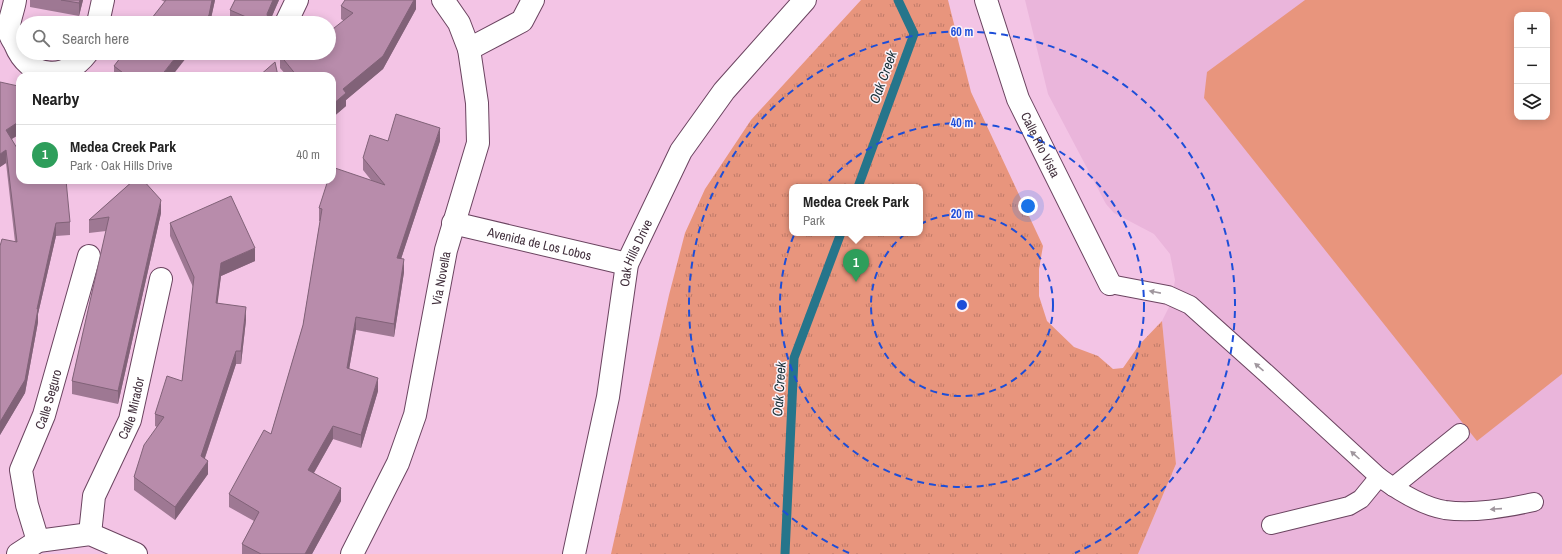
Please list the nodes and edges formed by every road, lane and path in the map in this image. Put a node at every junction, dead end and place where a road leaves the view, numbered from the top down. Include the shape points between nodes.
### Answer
1 (15, 0) edge
2 (103, 0) edge
3 (297, 0) edge
4 (442, 0) edge
5 (533, 0) edge
6 (804, 0) edge
7 (986, 0) edge
8 (100, 16) edge
9 (289, 16) edge
10 (16, 48) edge
11 (469, 49) junction
12 (25, 60) edge
13 (79, 60) edge
14 (45, 72) edge
15 (61, 72) edge
16 (453, 223) junction
17 (89, 256) dead end
18 (627, 264) junction
19 (161, 278) dead end
20 (1110, 284) joint
21 (1460, 433) dead end
22 (1386, 482) junction
23 (1534, 502) dead end
24 (1271, 525) dead end
25 (90, 534) junction
26 (38, 541) junction
27 (18, 554) edge
28 (136, 554) edge
29 (352, 554) edge
30 (574, 554) edge

1 - 10 street via 9,30
2 - 8 street
3 - 9 street
4 - 11 street, Via Novella via 459,23
5 - 11 street via 522,21
6 - 18 street, Oak Hills Drive via 724,91 681,151
7 - 20 street, Calle Rio Vista via 1018,98
11 - 16 street, Via Novella via 478,104 478,142
12 - 14 street via 32,67
13 - 15 street via 67,71
16 - 18 street, Avenida de Los Lobos
16 - 29 street, Via Novella via 415,415 398,464
17 - 26 street, Calle Seguro via 44,415 21,470 27,505
18 - 30 street, Oak Hills Drive via 608,397
19 - 25 street, Calle Mirador via 130,420 94,496
22 -> 20 lane via 1190,305 1168,295
21 - 22 lane
23 -> 22 lane via 1507,508 1445,510 1419,501
22 - 24 lane via 1349,506
25 - 26 street
25 - 28 street
26 - 27 street

